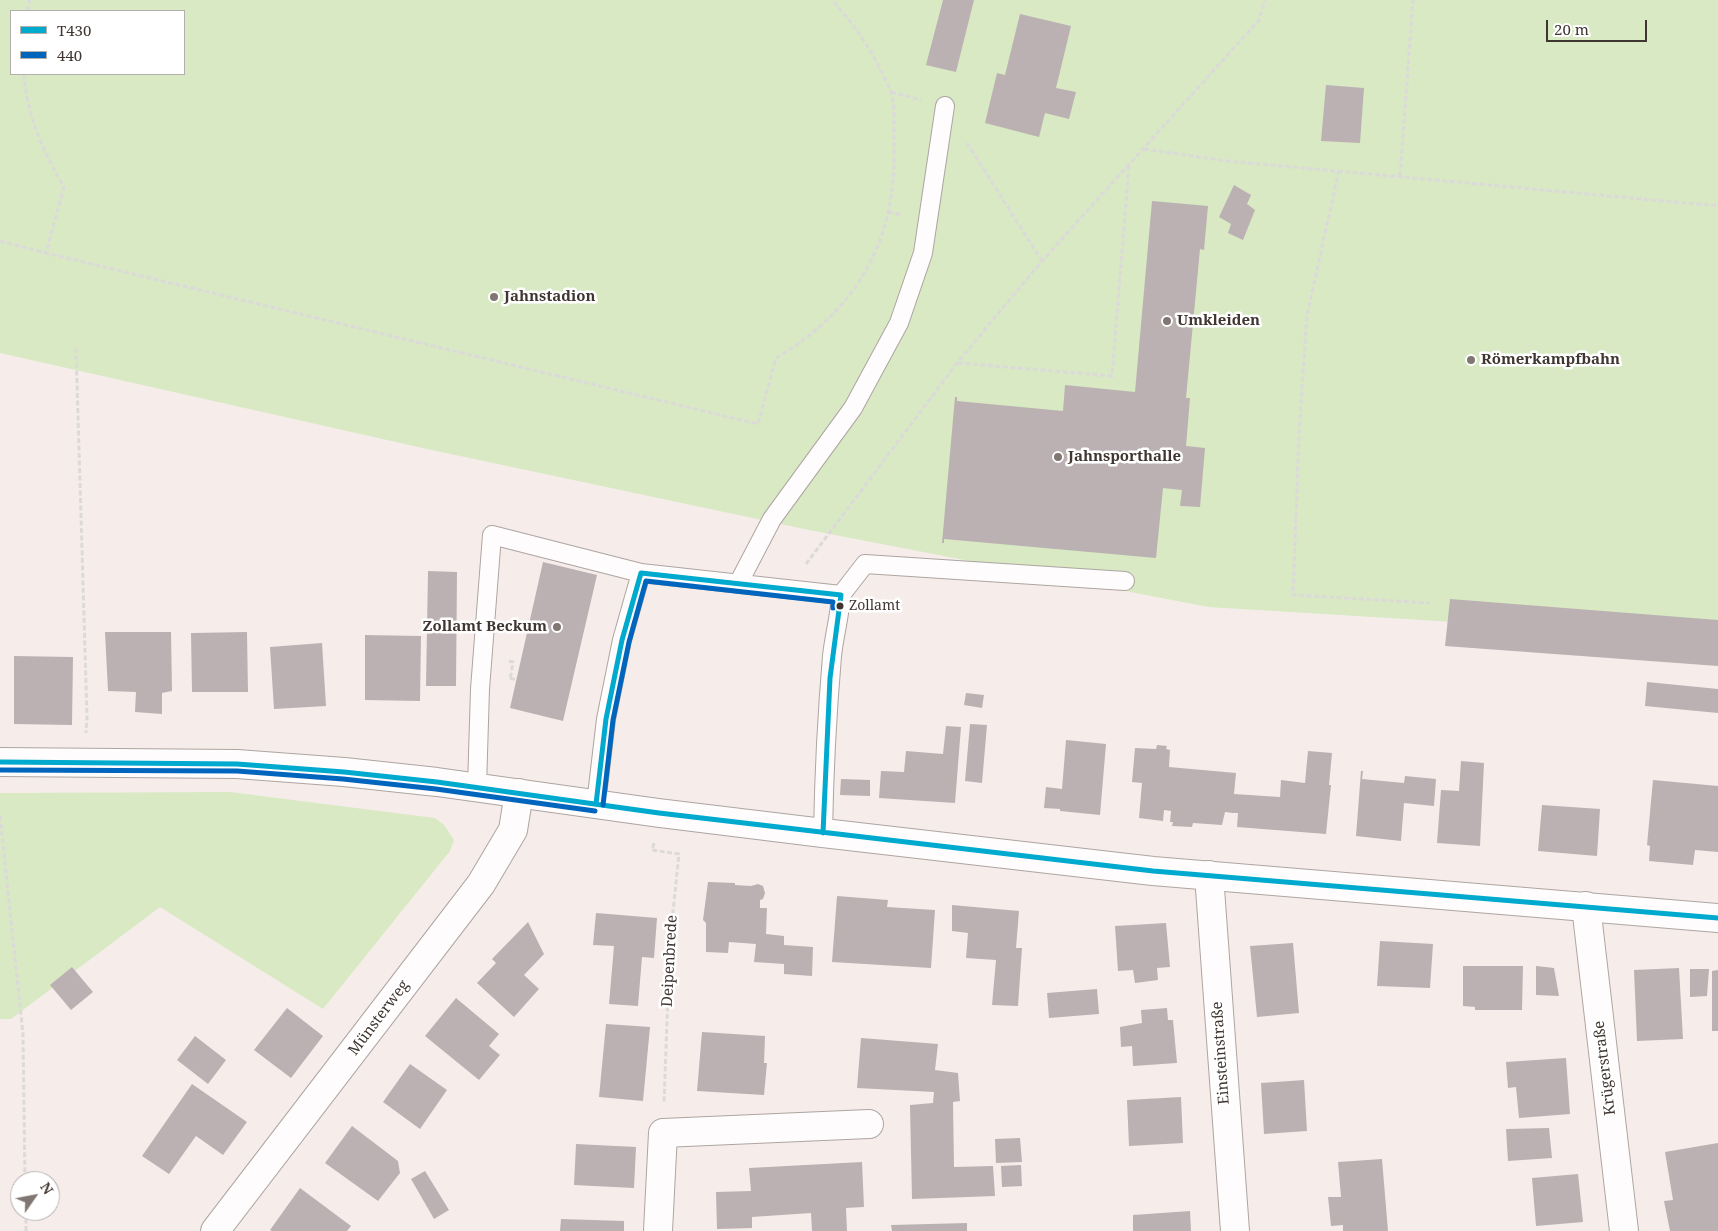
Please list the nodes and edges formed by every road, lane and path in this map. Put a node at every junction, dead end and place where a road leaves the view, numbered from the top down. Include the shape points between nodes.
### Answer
1 (832, 0) edge
2 (1265, 0) edge
3 (1413, 0) edge
4 (24, 75) edge
5 (945, 106) dead end
6 (1144, 149) junction
7 (1129, 164) junction
8 (1339, 170) junction
9 (1400, 176) junction
10 (989, 180) dead end
11 (1718, 206) edge
12 (0, 241) edge
13 (46, 252) junction
14 (1042, 261) junction
15 (76, 348) dead end
16 (957, 363) junction
17 (641, 573) junction
18 (1125, 581) dead end
19 (738, 584) junction
20 (787, 589) junction
21 (841, 595) junction
22 (1430, 603) dead end
23 (510, 678) dead end
24 (517, 680) dead end
25 (0, 762) edge
26 (85, 764) junction
27 (477, 787) junction
28 (518, 793) junction
29 (596, 804) junction
30 (659, 812) junction
31 (0, 816) edge
32 (823, 833) junction
33 (1209, 875) junction
34 (1586, 906) junction
35 (1718, 918) edge
36 (869, 1124) dead end
37 (663, 1133) junction
38 (25, 1171) edge
39 (215, 1231) edge
40 (658, 1231) edge
41 (1235, 1231) edge
42 (1624, 1231) edge

1 - 13 path via 850,19 875,58 891,92 895,160 892,196 877,251 863,276 830,317 776,358 758,424
2 - 6 path via 1259,20
3 - 9 path
4 - 13 path via 34,127 64,187
5 - 19 lane via 923,253 899,323 853,408 772,519
6 - 7 path
6 - 8 path via 1227,161
7 - 14 path
7 - 16 path via 1112,376
8 - 9 path
8 - 22 path via 1307,315 1293,595
9 - 11 path
10 - 14 path
12 - 13 path
14 - 16 path
15 - 26 path via 87,716
16 - 20 path
17 - 19 lane
17 - 27 lane via 492,535 480,689
17 - 29 lane via 622,640 606,719
18 - 21 lane via 865,564
19 - 20 lane
20 - 21 lane
21 - 32 lane via 832,654
23 - 24 path
25 - 26 street
26 - 27 street via 237,764
27 - 28 street
28 - 29 street
28 - 39 street, Münsterweg via 513,830 481,884
29 - 30 street
30 - 32 street
30 - 37 path, Deipenbrede via 652,850 679,854 670,940
31 - 38 path via 23,1034
32 - 33 street
33 - 34 street
33 - 41 street, Einsteinstraße
34 - 35 street
34 - 42 street, Krügerstraße
36 - 37 street
37 - 40 street

